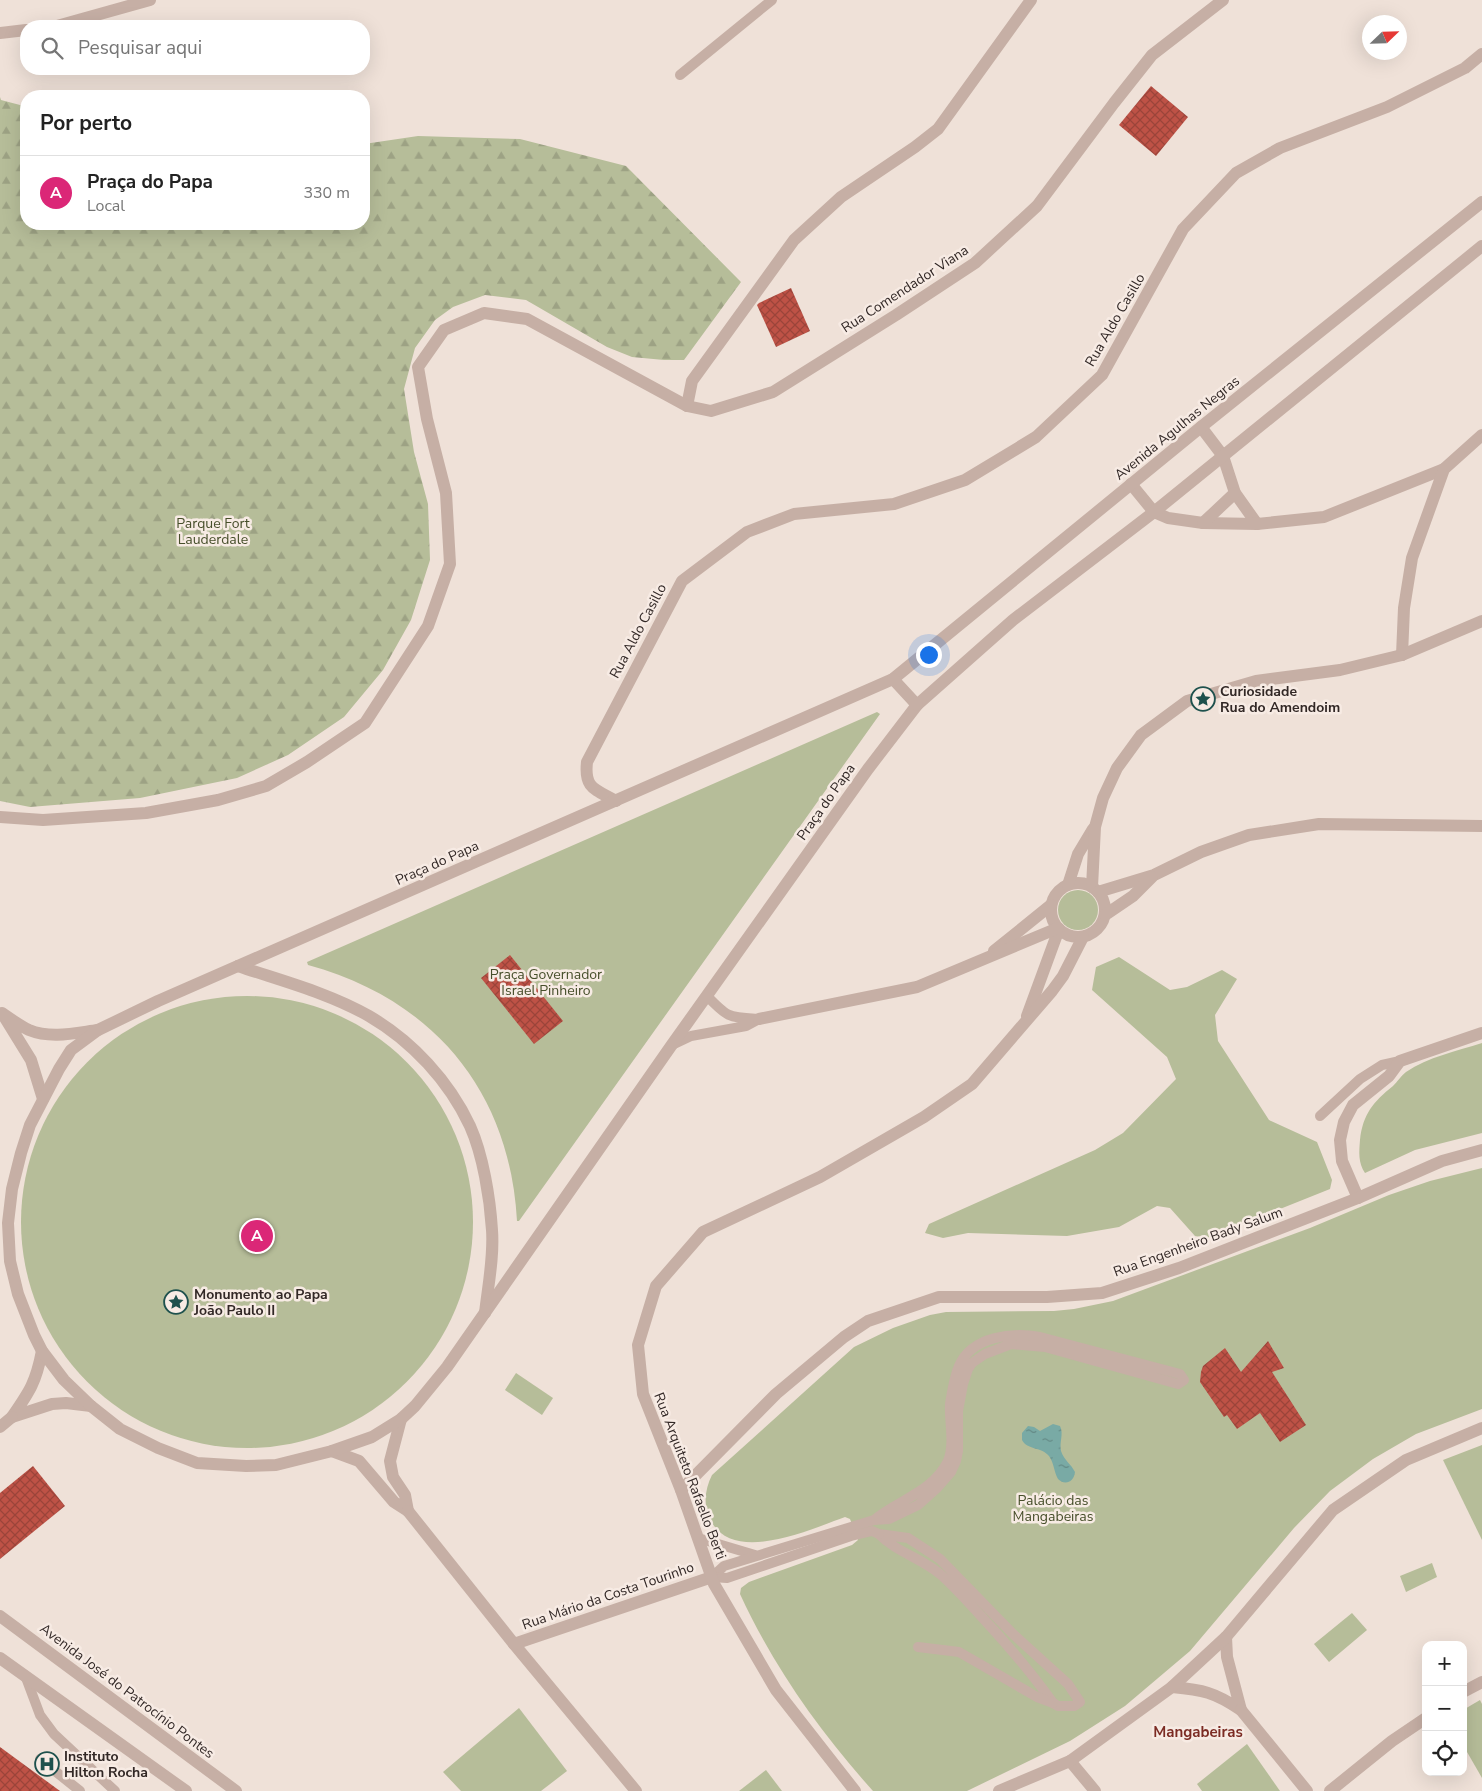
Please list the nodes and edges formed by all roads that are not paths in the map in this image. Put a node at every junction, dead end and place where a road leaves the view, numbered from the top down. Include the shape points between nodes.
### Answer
1 (150, 0) edge
2 (772, 0) edge
3 (1031, 0) edge
4 (1223, 0) edge
5 (78, 20) edge
6 (20, 30) edge
7 (0, 32) edge
8 (1482, 54) edge
9 (680, 75) dead end
10 (1482, 202) edge
11 (1482, 246) edge
12 (687, 406) junction
13 (1201, 427) junction
14 (1482, 435) edge
15 (1223, 456) junction
16 (1444, 469) junction
17 (1131, 484) junction
18 (1235, 493) junction
19 (1154, 512) junction
20 (1203, 523) junction
21 (1257, 524) junction
22 (1482, 621) edge
23 (1402, 655) junction
24 (893, 680) junction
25 (917, 705) junction
26 (616, 801) junction
27 (0, 817) edge
28 (1482, 826) edge
29 (1094, 827) junction
30 (1154, 875) junction
31 (1068, 884) junction
32 (1095, 889) junction
33 (1051, 905) junction
34 (1105, 915) junction
35 (1058, 928) junction
36 (1083, 937) junction
37 (982, 960) junction
38 (238, 966) junction
39 (707, 996) junction
40 (1, 1012) edge
41 (759, 1019) junction
42 (1023, 1026) junction
43 (98, 1030) junction
44 (1482, 1032) edge
45 (671, 1046) junction
46 (1400, 1061) junction
47 (44, 1099) junction
48 (1320, 1116) dead end
49 (1482, 1150) edge
50 (1358, 1198) junction
51 (485, 1313) junction
52 (42, 1351) junction
53 (91, 1406) junction
54 (12, 1417) junction
55 (402, 1419) junction
56 (0, 1427) edge
57 (1482, 1428) edge
58 (332, 1451) junction
59 (681, 1490) junction
60 (408, 1511) junction
61 (874, 1520) junction
62 (880, 1534) junction
63 (698, 1538) junction
64 (755, 1556) junction
65 (712, 1576) junction
66 (0, 1616) edge
67 (1226, 1638) junction
68 (514, 1644) junction
69 (918, 1647) dead end
70 (0, 1658) edge
71 (25, 1674) junction
72 (1482, 1682) edge
73 (1172, 1687) junction
74 (1467, 1690) edge
75 (1053, 1703) junction
76 (1241, 1710) junction
77 (1422, 1721) edge
78 (40, 1759) dead end
79 (1070, 1761) junction
80 (80, 1791) edge
81 (115, 1791) edge
82 (186, 1791) edge
83 (236, 1791) edge
84 (636, 1791) edge
85 (855, 1791) edge
86 (999, 1791) edge
87 (1094, 1791) edge
88 (1307, 1791) edge
89 (1330, 1791) edge

1 - 5 street
2 - 9 lane
3 - 12 street via 938,129 841,197 794,240 692,381
4 - 12 street, Rua Comendador Viana via 1152,55 1037,206 974,263 773,392 711,411
6 - 7 street
8 - 26 street, Rua Aldo Casillo via 1464,68 1387,108 1280,148 1236,173 1183,229 1102,375 1036,437 965,480 894,504 794,514 747,532 682,581 587,762 585,777 591,787
10 - 13 street, Avenida Agulhas Negras
11 - 15 street
12 - 27 street, Rua Comendador Viana via 527,319 484,313 444,330 418,367 446,493 450,564 428,626 365,723 266,786 218,800 146,813 43,820
13 - 15 street
13 - 17 street, Avenida Agulhas Negras
14 - 16 street
15 - 18 street
15 - 19 street
16 - 21 street via 1324,517
16 - 23 street via 1412,558 1404,608
17 - 19 street
17 - 24 street, Avenida Agulhas Negras
18 - 20 street
18 - 21 street
19 - 20 street via 1168,518
19 - 25 street via 1013,620
20 - 21 street
22 - 23 street
23 - 29 street via 1340,670 1256,681 1186,701 1141,735 1117,768
24 - 25 street
24 - 26 street, Praça do Papa
25 - 39 street, Praça do Papa
26 - 38 street, Praça do Papa
28 - 30 street via 1319,824 1249,835 1201,852
29 - 31 street via 1078,854
29 - 32 street
30 - 32 street
30 - 34 street via 1133,896
31 - 32 street
31 - 33 street via 1060,889
32 - 34 street via 1103,899
33 - 35 street via 1051,914
33 - 37 street
34 - 36 street via 1097,930
35 - 36 street via 1074,937
35 - 37 street
35 - 42 street, Rua Arquiteto Rafaello Berti
36 - 42 street, Rua Arquiteto Rafaello Berti via 1063,976
37 - 41 street via 917,987
38 - 43 street, Praça do Papa
38 - 51 street via 329,997 369,1016 399,1036 432,1068 454,1097 470,1127 488,1196 492,1231
39 - 41 lane via 725,1015
39 - 45 street, Praça do Papa
40 - 43 street via 42,1034 57,1036
40 - 47 street via 32,1060
41 - 45 lane via 746,1026 691,1036
42 - 59 street, Rua Arquiteto Rafaello Berti via 972,1084 924,1117 820,1177 703,1232 656,1286 638,1345 643,1394
43 - 47 street, Praça do Papa via 71,1050
44 - 46 street
45 - 51 street, Praça do Papa
46 - 48 lane via 1382,1065 1360,1079
46 - 50 street via 1390,1076 1353,1105 1344,1122 1340,1140 1342,1161
47 - 52 street, Praça do Papa via 21,1152 8,1223 14,1278
49 - 50 street, Rua Engenheiro Bady Salum via 1442,1161
50 - 59 street, Rua Engenheiro Bady Salum via 1179,1268 1102,1293 939,1297 868,1321 776,1394
51 - 55 street, Praça do Papa via 447,1367
52 - 53 street, Praça do Papa via 64,1380
52 - 54 street via 38,1374
53 - 54 street via 52,1404
53 - 58 street, Praça do Papa via 120,1428 197,1463 276,1465
54 - 56 street
55 - 58 street, Praça do Papa via 372,1437
55 - 60 street via 390,1461 393,1477 405,1495
57 - 67 street via 1406,1460 1332,1510
58 - 60 street via 359,1461 394,1502
59 - 63 street, Rua Arquiteto Rafaello Berti
60 - 68 street
61 - 61 lane via 889,1519 918,1505 951,1472 958,1452 958,1411 963,1384 972,1363 984,1354 1011,1344 1023,1344 1045,1347 1178,1384 1184,1380 1180,1374 1025,1334 998,1337 981,1344 968,1353 959,1366 950,1404 949,1459 943,1469 927,1487
61 - 64 lane
62 - 65 lane via 872,1531 851,1536 727,1578
62 - 75 lane via 888,1543 945,1578 1023,1663
62 - 75 lane via 908,1538 940,1559 1013,1634 1068,1684 1080,1702 1074,1706
63 - 64 lane
63 - 65 street, Rua Arquiteto Rafaello Berti
64 - 65 lane via 724,1566
65 - 68 street, Rua Mário da Costa Tourinho
65 - 85 street, Rua Arquiteto Rafaello Berti via 776,1690
66 - 83 street, Avenida José do Patrocínio Pontes
67 - 73 street
67 - 76 street via 1227,1657
68 - 84 street
69 - 75 lane via 959,1652
70 - 71 street
71 - 81 lane via 40,1715 54,1734
71 - 82 street
72 - 74 street
73 - 76 street via 1203,1690
73 - 79 street
76 - 88 street
77 - 89 street
78 - 80 lane
79 - 86 street
79 - 87 street

